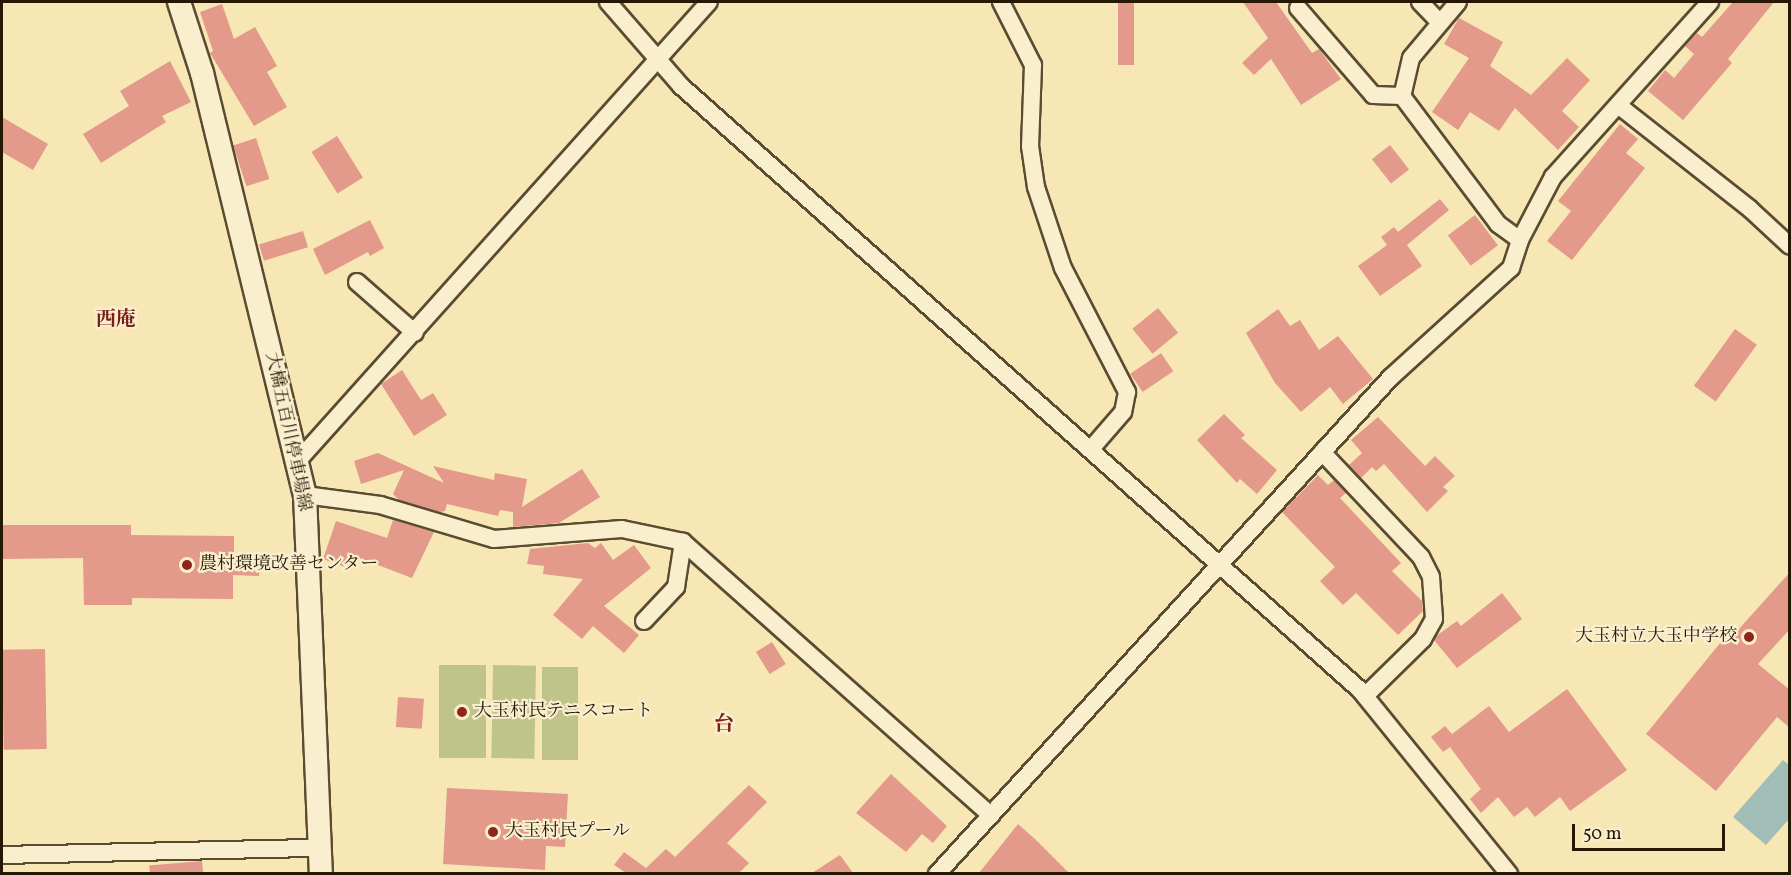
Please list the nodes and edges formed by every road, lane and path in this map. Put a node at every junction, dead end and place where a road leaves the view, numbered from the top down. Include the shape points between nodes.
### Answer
1 (179, 2) edge
2 (608, 2) edge
3 (709, 2) edge
4 (1001, 2) edge
5 (1420, 2) edge
6 (1458, 2) edge
7 (1710, 2) edge
8 (1298, 9) dead end
9 (1439, 22) junction
10 (655, 60) junction
11 (1402, 96) junction
12 (1618, 105) junction
13 (1520, 240) junction
14 (1790, 246) edge
15 (357, 282) dead end
16 (415, 333) junction
17 (1091, 449) junction
18 (1322, 452) junction
19 (295, 464) junction
20 (304, 495) junction
21 (683, 542) junction
22 (1220, 562) junction
23 (644, 621) dead end
24 (1365, 696) junction
25 (991, 815) junction
26 (320, 848) junction
27 (2, 855) edge
28 (321, 873) edge
29 (937, 873) edge
30 (1509, 873) edge

1 - 19 main road, 大橋五百川停車場線 via 239,219
2 - 10 street
3 - 10 street
4 - 17 street via 1033,65 1030,146 1040,198 1063,268 1127,392 1123,412
5 - 9 street
6 - 9 street
7 - 12 street
8 - 11 street via 1372,95
9 - 11 street via 1411,58
10 - 16 street
10 - 17 street
11 - 13 street via 1498,224
12 - 13 street via 1553,177
12 - 14 street via 1750,209
13 - 18 street via 1511,268 1390,378
15 - 16 street
16 - 19 street
17 - 22 street
18 - 22 street
18 - 24 street via 1421,557 1431,577 1434,619 1423,639
19 - 20 main road, 大橋五百川停車場線
20 - 21 street via 381,505 494,538 622,529
20 - 26 main road, 大橋五百川停車場線
21 - 23 street via 676,587
21 - 25 street
22 - 24 street
22 - 25 street
24 - 30 street
25 - 29 street
26 - 27 street
26 - 28 main road, 大橋五百川停車場線

